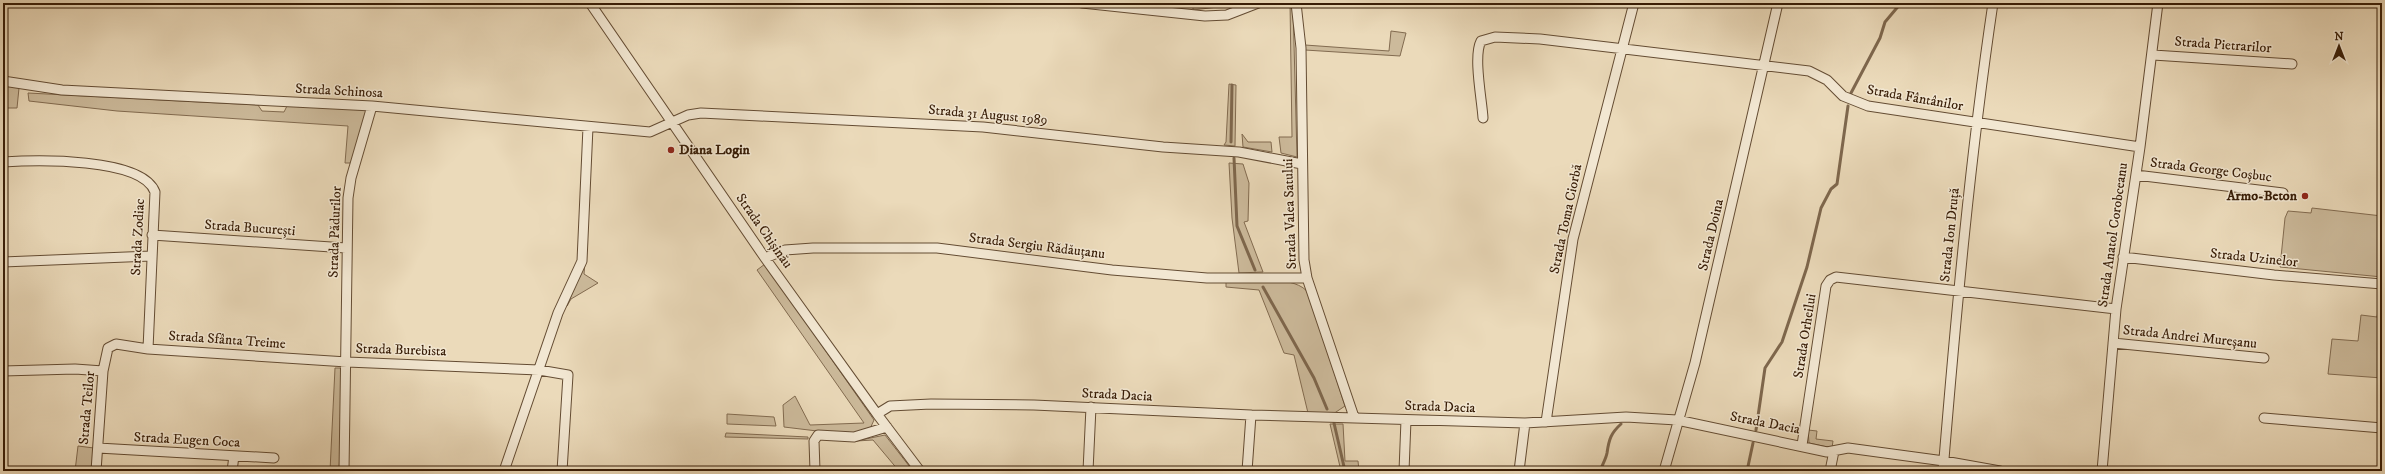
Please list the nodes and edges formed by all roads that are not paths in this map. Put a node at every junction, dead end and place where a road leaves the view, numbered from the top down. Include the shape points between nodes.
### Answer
1 (590, 3) edge
2 (1082, 3) edge
3 (1258, 3) edge
4 (1296, 3) edge
5 (1634, 3) edge
6 (1778, 3) edge
7 (1993, 3) edge
8 (2158, 3) edge
9 (1145, 6) edge
10 (1622, 49) junction
11 (2153, 55) junction
12 (2292, 64) dead end
13 (1764, 65) junction
14 (3, 82) edge
15 (372, 106) junction
16 (1483, 118) dead end
17 (672, 122) junction
18 (1975, 124) junction
19 (588, 126) junction
20 (2140, 147) junction
21 (3, 162) edge
22 (1302, 164) junction
23 (2136, 175) junction
24 (2283, 193) dead end
25 (152, 235) junction
26 (346, 248) junction
27 (151, 256) junction
28 (2123, 257) junction
29 (766, 258) junction
30 (3, 262) edge
31 (1307, 278) junction
32 (2382, 284) edge
33 (1958, 291) junction
34 (2116, 309) junction
35 (2113, 343) junction
36 (108, 348) joint
37 (148, 348) junction
38 (2264, 358) dead end
39 (347, 362) junction
40 (539, 370) junction
41 (3, 371) edge
42 (103, 372) junction
43 (1091, 407) junction
44 (877, 414) junction
45 (1251, 415) junction
46 (1354, 417) junction
47 (2264, 418) dead end
48 (1406, 420) junction
49 (1677, 420) junction
50 (1546, 422) junction
51 (1525, 423) junction
52 (886, 427) junction
53 (2382, 428) edge
54 (1802, 445) junction
55 (98, 448) junction
56 (1834, 451) junction
57 (234, 456) junction
58 (274, 458) dead end
59 (1944, 461) junction
60 (96, 471) edge
61 (232, 471) edge
62 (344, 471) edge
63 (504, 471) edge
64 (562, 471) edge
65 (815, 471) edge
66 (920, 471) edge
67 (1088, 471) edge
68 (1247, 471) edge
69 (1404, 471) edge
70 (1519, 471) edge
71 (1664, 471) edge
72 (1830, 471) edge
73 (1943, 471) edge
74 (2000, 471) edge
75 (2102, 471) edge

1 - 17 street, Strada Chișinău
2 - 9 street
3 - 9 street via 1227,15 1205,16
4 - 22 street, Strada Valea Satului via 1301,48
5 - 10 street, Strada Toma Ciorbă
6 - 13 street, Strada Doina
7 - 18 street, Strada Ion Druță
8 - 11 street, Strada Anatol Corobceanu
10 - 13 street, Strada Fântânilor
10 - 16 street via 1540,38 1486,38 1478,46
10 - 50 street, Strada Toma Ciorbă via 1573,239
11 - 12 street, Strada Pietrarilor
11 - 20 street, Strada Anatol Corobceanu
13 - 18 street, Strada Fântânilor via 1820,75 1843,96 1868,106
13 - 49 street, Strada Doina via 1695,363
14 - 15 street, Strada Schinosa via 62,90
15 - 19 street, Strada Schinosa
15 - 26 street, Strada Pădurilor via 351,178
17 - 19 street, Strada Schinosa via 650,132
17 - 22 street, Strada 31 August 1989 via 700,113 983,127 1163,147 1239,152
17 - 29 street, Strada Chișinău
18 - 20 street, Strada Fântânilor
18 - 33 street, Strada Ion Druță
19 - 40 street via 582,261 558,312
20 - 23 street, Strada Anatol Corobceanu
21 - 25 street, Strada Zodiac via 44,161 127,170 141,177 155,192
22 - 31 street, Strada Valea Satului via 1304,260
23 - 24 street, Strada George Coșbuc
23 - 28 street, Strada Anatol Corobceanu
25 - 26 street, Strada București
25 - 27 street, Strada Zodiac
26 - 39 street, Strada Pădurilor
27 - 30 street
27 - 37 street, Strada Zodiac
28 - 32 street, Strada Uzinelor via 2274,275
28 - 34 street, Strada Anatol Corobceanu
29 - 31 street, Strada Sergiu Rădăuțanu via 786,250 813,248 937,248 1112,270 1207,278
29 - 44 street, Strada Chișinău
31 - 46 street, Strada Valea Satului
33 - 34 street, Strada Orheilui
33 - 54 street, Strada Orheilui via 1836,277 1830,280 1826,286
33 - 59 street, Strada Ion Druță
34 - 35 street, Strada Anatol Corobceanu
35 - 38 street, Strada Andrei Mureșanu
35 - 75 street, Strada Anatol Corobceanu
36 - 37 street, Strada Sfânta Treime via 116,344
36 - 42 street, Strada Teilor
37 - 39 street, Strada Sfânta Treime
39 - 40 street, Strada Burebista
39 - 62 street, Strada Burebista
40 - 63 street
40 - 64 street, Strada Burebista via 568,375
41 - 42 street via 75,369
42 - 55 street, Strada Teilor
43 - 44 street, Strada Dacia via 931,404 890,406
43 - 45 street, Strada Dacia
43 - 67 street
44 - 52 street, Strada Chișinău
45 - 46 street, Strada Dacia
45 - 68 street
46 - 48 street, Strada Dacia
47 - 53 street
48 - 51 street, Strada Dacia
48 - 69 street
49 - 50 street, Strada Dacia via 1626,417
49 - 54 street, Strada Dacia
49 - 71 street, Strada Doina
50 - 51 street, Strada Dacia
51 - 70 street
52 - 65 street via 854,437 818,435 814,441
52 - 66 street, Strada Chișinău
54 - 56 street, Strada Dacia via 1828,452
55 - 57 street, Strada Eugen Coca
55 - 60 street, Strada Teilor
56 - 59 street, Strada Dacia via 1848,448
56 - 72 street
57 - 58 street, Strada Eugen Coca
57 - 61 street
59 - 73 street, Strada Ion Druță
59 - 74 street, Strada Dacia

